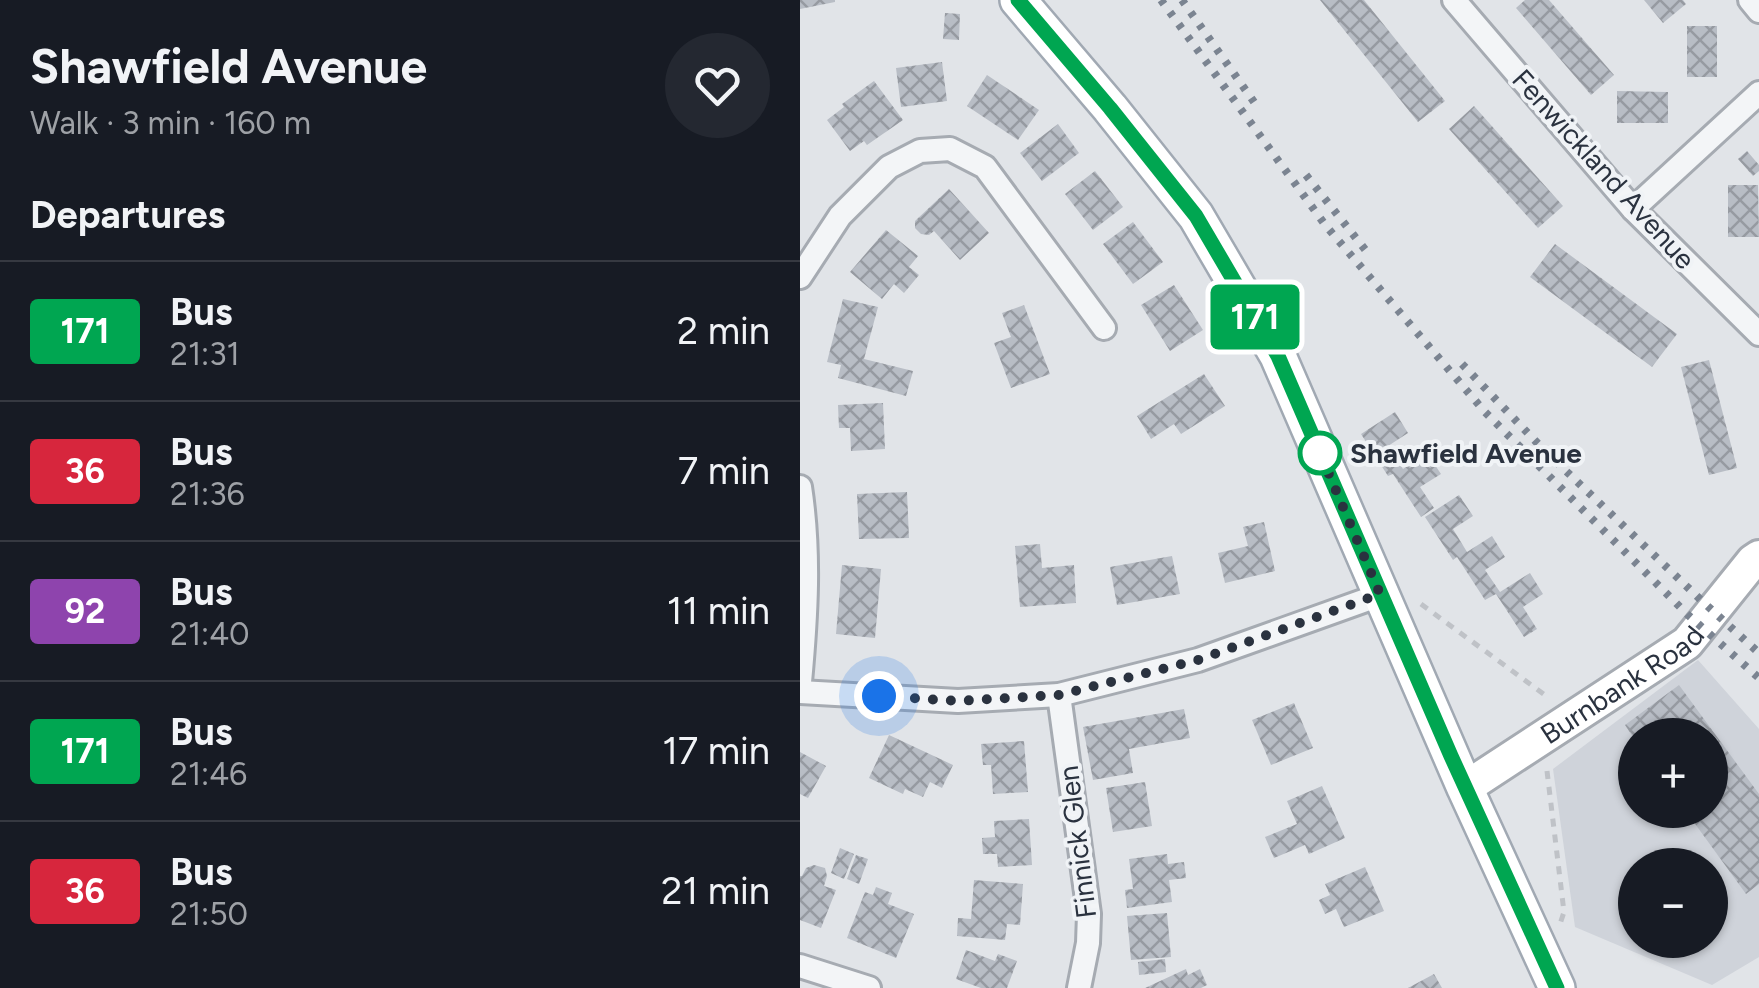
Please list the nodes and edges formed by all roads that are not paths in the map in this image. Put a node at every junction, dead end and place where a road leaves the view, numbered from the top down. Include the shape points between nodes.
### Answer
1 (1018, 0) edge
2 (1454, 0) edge
3 (1750, 0) edge
4 (1759, 11) edge
5 (1759, 92) edge
6 (1633, 209) junction
7 (800, 277) edge
8 (1104, 328) dead end
9 (1759, 334) edge
10 (800, 488) edge
11 (1759, 557) edge
12 (1380, 594) junction
13 (800, 682) edge
14 (800, 692) edge
15 (1059, 695) junction
16 (1465, 788) junction
17 (800, 966) edge
18 (1552, 976) edge
19 (868, 988) edge
20 (1079, 988) edge

1 - 12 main road via 1196,216 1278,356
2 - 6 street, Fenwickland Avenue
3 - 4 street
5 - 6 street
6 - 9 street, Fenwickland Avenue
7 - 8 street via 840,216 889,166 920,152 950,149 985,167
10 - 13 street via 806,608
11 - 16 street, Burnbank Road via 1687,643
12 - 15 street via 1198,660
12 - 16 main road
14 - 15 street via 958,701
15 - 20 street, Finnick Glen via 1089,914
16 - 18 main road
17 - 19 street

